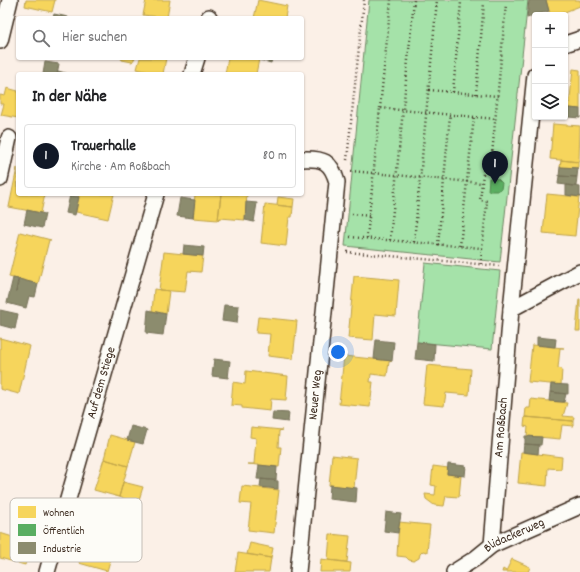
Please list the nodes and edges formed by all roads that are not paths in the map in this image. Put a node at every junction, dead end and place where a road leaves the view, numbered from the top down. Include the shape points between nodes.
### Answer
1 (10, 0) edge
2 (580, 39) edge
3 (0, 41) edge
4 (568, 43) edge
5 (196, 60) edge
6 (193, 72) edge
7 (534, 84) edge
8 (9, 138) edge
9 (309, 159) edge
10 (0, 179) edge
11 (155, 196) edge
12 (580, 272) edge
13 (511, 309) junction
14 (68, 498) edge
15 (580, 506) edge
16 (492, 545) junction
17 (50, 562) edge
18 (47, 572) edge
19 (298, 572) edge
20 (454, 572) edge

1 - 3 street
2 - 4 street
5 - 6 street
7 - 13 street, Am Roßbach
8 - 10 street
9 - 19 street, Neuer Weg via 326,162 339,170
11 - 14 street, Auf dem Stiege
12 - 13 street
13 - 16 street, Am Roßbach
15 - 16 street, Blidackerweg
16 - 20 street, Blidackerweg
17 - 18 street, Auf dem Stiege

